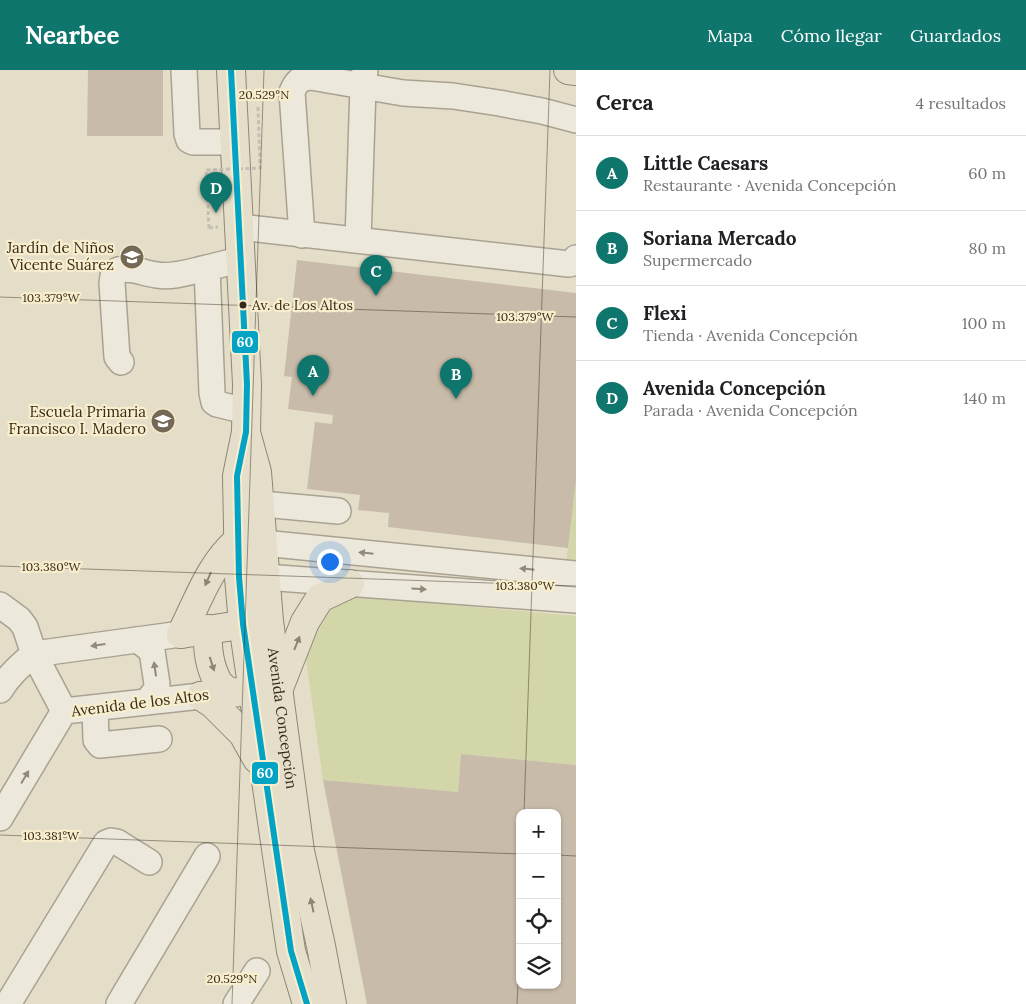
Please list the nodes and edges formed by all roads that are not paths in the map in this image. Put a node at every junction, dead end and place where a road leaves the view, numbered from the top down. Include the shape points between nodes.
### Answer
1 (184, 70) edge
2 (231, 70) edge
3 (568, 70) edge
4 (576, 71) edge
5 (364, 78) edge
6 (576, 120) edge
7 (235, 142) junction
8 (239, 227) junction
9 (302, 235) junction
10 (358, 240) junction
11 (576, 258) edge
12 (239, 260) junction
13 (207, 268) junction
14 (121, 362) dead end
15 (246, 421) junction
16 (248, 502) junction
17 (338, 511) dead end
18 (250, 542) junction
19 (576, 574) edge
20 (239, 577) junction
21 (266, 577) junction
22 (350, 584) junction
23 (576, 600) edge
24 (0, 605) edge
25 (269, 620) junction
26 (243, 624) junction
27 (208, 630) junction
28 (181, 634) junction
29 (138, 640) junction
30 (34, 654) junction
31 (279, 688) junction
32 (0, 690) edge
33 (241, 692) junction
34 (201, 696) junction
35 (147, 702) junction
36 (95, 708) junction
37 (64, 711) junction
38 (159, 739) dead end
39 (264, 771) junction
40 (0, 818) edge
41 (207, 856) dead end
42 (149, 862) dead end
43 (322, 946) junction
44 (291, 951) junction
45 (257, 971) dead end
46 (8, 1004) edge
47 (119, 1004) edge
48 (236, 1004) edge
49 (292, 1004) edge
50 (306, 1004) edge
51 (332, 1004) edge
52 (345, 1004) edge

1 - 7 street via 189,140
2 - 7 main road, Avenida Concepción
3 - 4 main road
5 - 6 street via 403,93 500,103
5 - 9 street via 302,78 292,92
5 - 10 street
7 - 8 main road, Avenida Concepción
8 - 9 street
8 - 12 main road, Avenida Concepción
9 - 10 street
10 - 11 street via 569,264
12 - 13 street
12 - 15 main road, Avenida Concepción via 247,384
13 - 14 street via 163,276 132,268 118,270 112,283 117,357
13 - 15 street via 212,398
15 - 16 main road, Avenida Concepción via 237,476
16 - 17 street
16 - 18 main road, Avenida Concepción
19 -> 18 street
18 - 20 main road, Avenida Concepción
18 - 21 main road, Avenida Concepción
18 -> 28 main road via 225,552 212,569
20 - 21 main road
20 - 26 main road, Avenida Concepción
21 - 22 street
21 - 25 main road, Avenida Concepción
22 -> 23 street
31 -> 22 main road via 305,622 320,598
24 - 30 street via 25,627
25 - 26 main road
25 - 31 main road, Avenida Concepción
26 - 27 main road
26 - 33 main road, Avenida Concepción
27 - 28 main road
27 -> 33 main road via 207,646 219,683
28 - 29 street
29 -> 30 street
35 -> 29 street via 156,690 156,676 152,652
30 - 32 street via 6,679
30 - 37 street
31 - 33 main road, Avenida de los Altos
43 -> 31 main road, Avenida Concepción via 300,851
33 - 34 main road, Avenida de los Altos
33 - 39 main road, Avenida Concepción
34 - 35 street, Avenida de los Altos
34 - 39 main road via 233,722
35 - 36 street, Avenida de los Altos
36 - 37 street, Avenida de los Altos
36 - 38 street via 96,740 100,746
40 -> 37 street, Avenida de los Altos
39 - 44 main road, Avenida Concepción
41 - 47 street
42 - 46 street via 116,842 106,843
43 - 51 main road, Avenida Concepción
43 - 52 main road
44 - 49 main road
44 - 50 main road, Avenida Concepción
45 - 48 street

